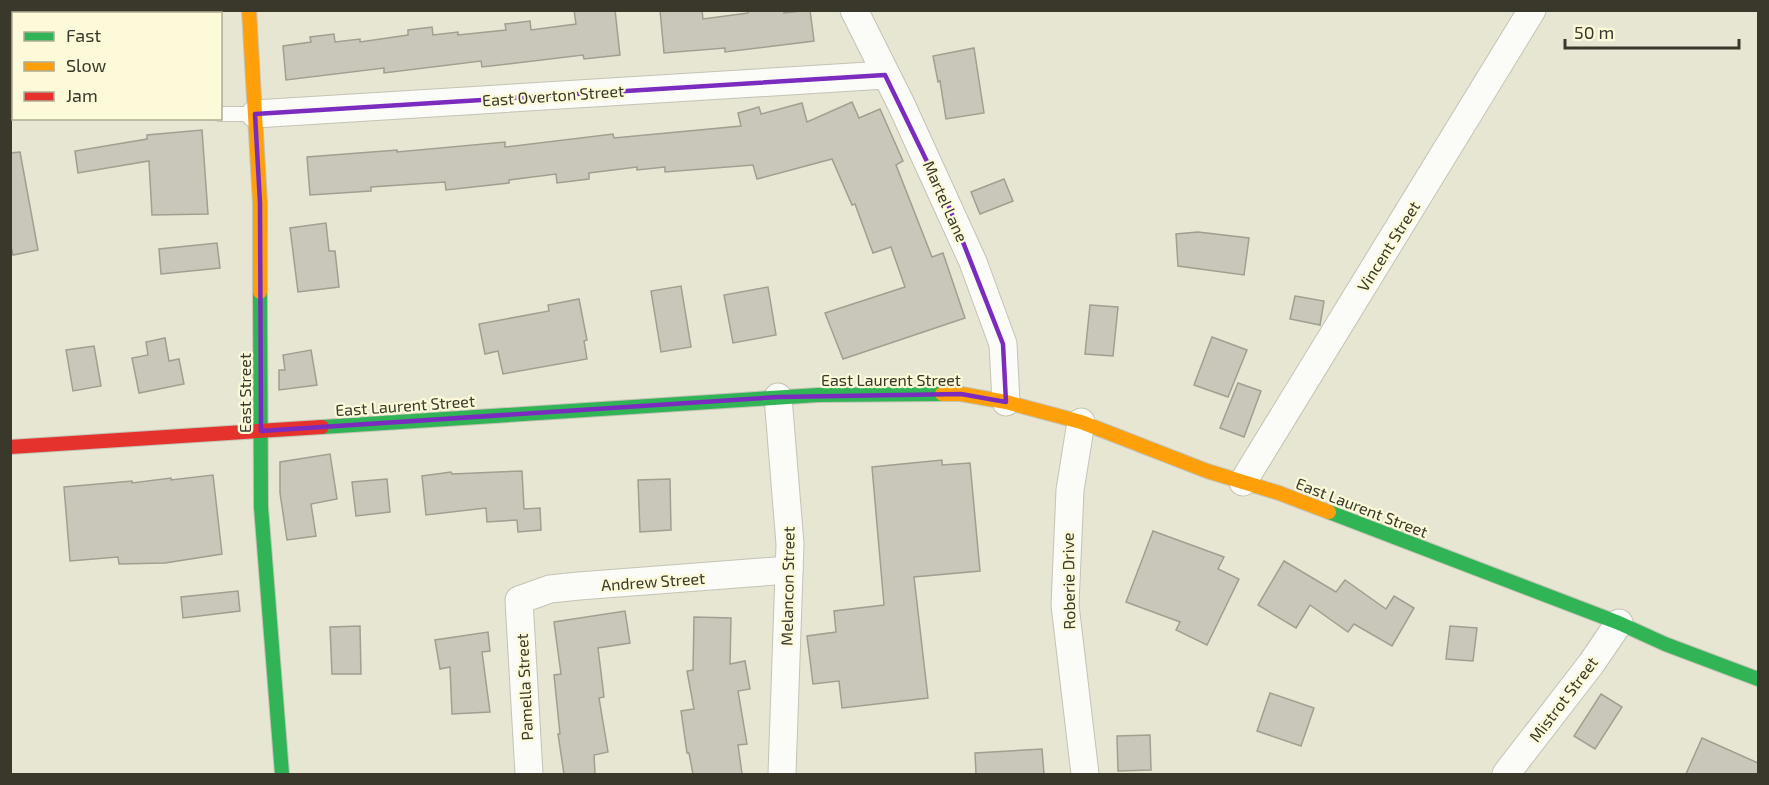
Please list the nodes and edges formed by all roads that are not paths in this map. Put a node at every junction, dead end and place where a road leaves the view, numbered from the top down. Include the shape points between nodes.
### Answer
1 (249, 10) edge
2 (854, 10) edge
3 (1532, 10) edge
4 (885, 75) junction
5 (222, 114) edge
6 (255, 114) junction
7 (778, 397) junction
8 (1006, 402) junction
9 (1081, 423) junction
10 (261, 431) junction
11 (10, 447) edge
12 (1243, 482) junction
13 (789, 570) junction
14 (519, 600) joint
15 (1619, 623) junction
16 (1758, 679) edge
17 (282, 774) edge
18 (529, 774) edge
19 (782, 774) edge
20 (1085, 774) edge
21 (1506, 774) edge

1 - 6 street, East Street
2 - 4 street, Martel Lane
3 - 12 street, Vincent Street
4 - 6 street, East Overton Street
4 - 8 street, Martel Lane via 950,208 1000,334
5 - 6 lane, East Overton Street
6 - 10 street, East Street via 260,203
7 - 8 street, East Laurent Street via 961,394
7 - 10 street, East Laurent Street
7 - 13 street, Melancon Street
8 - 9 street, East Laurent Street
9 - 12 street, East Laurent Street
9 - 20 street, Roberie Drive via 1070,490 1065,605
10 - 11 street, East Laurent Street
10 - 17 street, East Street via 261,507
12 - 15 street, East Laurent Street
13 - 14 street, Andrew Street via 579,586
13 - 19 street, Melancon Street
14 - 18 street, Pamella Street
15 - 16 street, East Laurent Street
15 - 21 street, Mistrot Street

